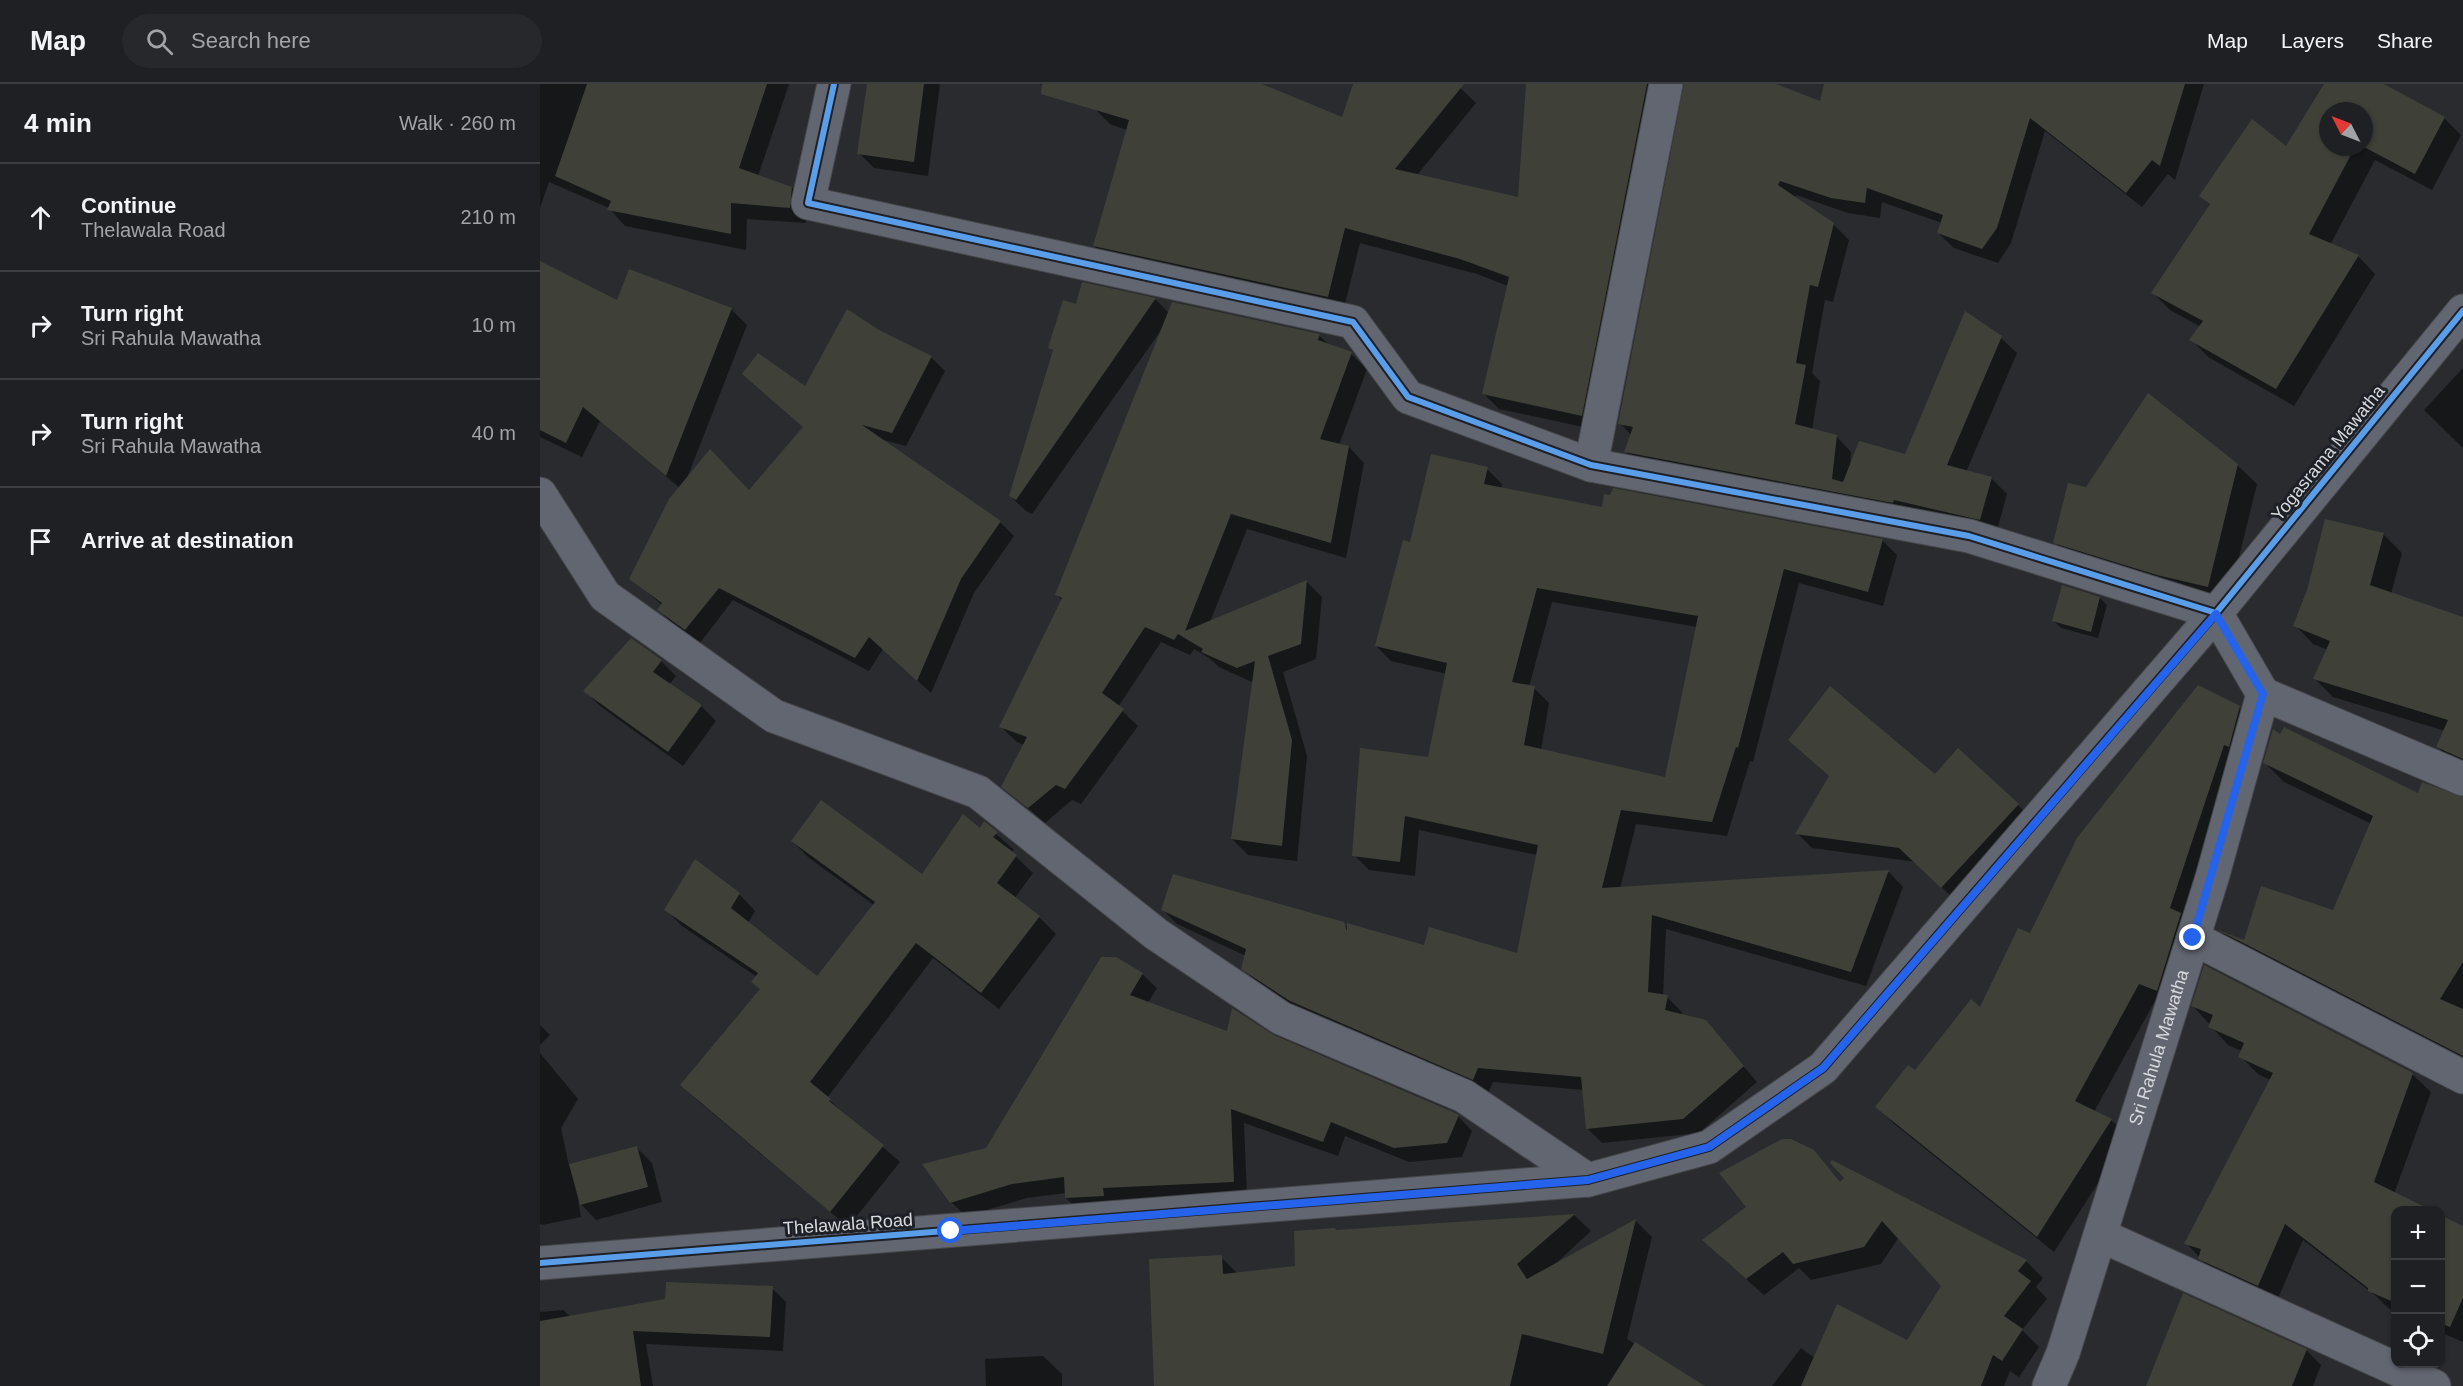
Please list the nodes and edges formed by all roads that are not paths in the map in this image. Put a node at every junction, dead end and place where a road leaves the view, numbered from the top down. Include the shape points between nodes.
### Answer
1 (834, 84) edge
2 (1666, 84) edge
3 (2463, 311) edge
4 (1591, 465) junction
5 (540, 494) edge
6 (2216, 614) junction
7 (2263, 694) junction
8 (2463, 779) edge
9 (2193, 938) junction
10 (2463, 1077) edge
11 (1588, 1180) junction
12 (2100, 1234) junction
13 (540, 1263) edge
14 (2049, 1386) edge
15 (2434, 1386) edge

1 - 4 street via 808,203 1353,322 1408,396
2 - 4 street
3 - 6 street, Yogasrama Mawatha
4 - 6 street via 1969,536
5 - 11 street via 605,596 774,716 978,792 1156,934 1281,1018 1464,1096
6 - 7 street
6 - 11 street, Thelawala Road via 1823,1068 1709,1147
7 - 8 street
7 - 9 street, Sri Rahula Mawatha
9 - 10 street
9 - 12 street, Sri Rahula Mawatha
11 - 13 street, Thelawala Road
12 - 14 street, Sri Rahula Mawatha
12 - 15 street

